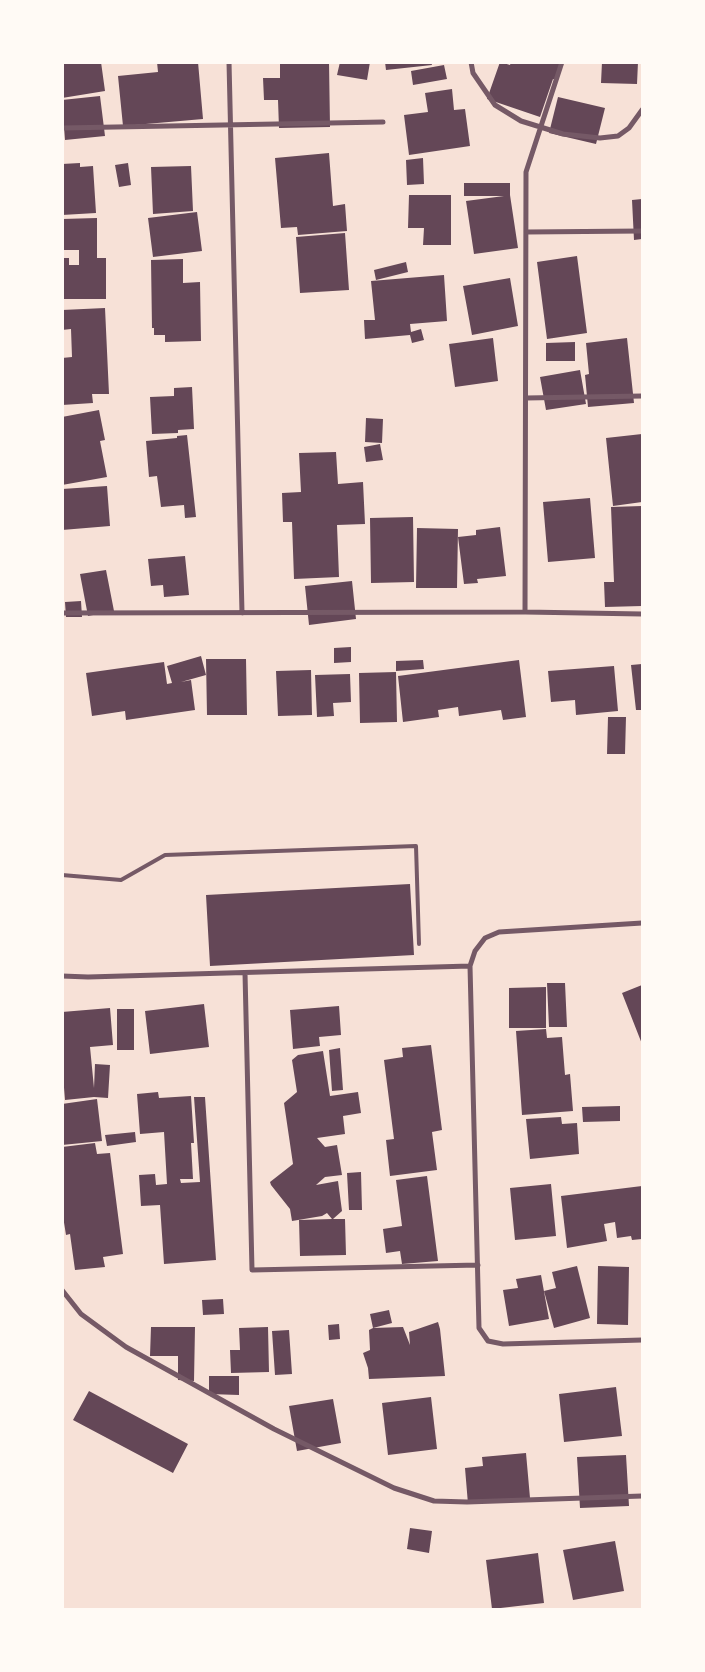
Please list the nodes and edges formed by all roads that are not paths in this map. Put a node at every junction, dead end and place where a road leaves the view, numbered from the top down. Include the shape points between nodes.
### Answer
1 (229, 62) edge
2 (471, 62) edge
3 (562, 62) edge
4 (642, 110) edge
5 (383, 122) dead end
6 (230, 125) junction
7 (541, 127) junction
8 (62, 128) edge
9 (642, 231) edge
10 (527, 232) junction
11 (642, 396) edge
12 (526, 398) junction
13 (525, 612) junction
14 (62, 613) edge
15 (242, 613) junction
16 (642, 614) edge
17 (62, 875) edge
18 (642, 923) edge
19 (418, 944) dead end
20 (470, 966) junction
21 (245, 973) junction
22 (62, 976) edge
23 (478, 1266) junction
24 (62, 1290) edge
25 (642, 1340) edge
26 (642, 1496) edge

1 - 6 street
2 - 7 street via 474,73 495,105 521,121
3 - 7 street
4 - 7 street via 618,136 600,138 563,134
5 - 6 street
6 - 8 street
6 - 15 street
7 - 10 street via 526,172
9 - 10 street
10 - 12 street
11 - 12 street
12 - 13 street
13 - 15 street
13 - 16 street
14 - 15 street
17 - 19 lane via 121,880 165,855 416,846
18 - 20 street via 499,932 485,938 475,951
20 - 21 street
20 - 23 street
21 - 22 street
21 - 23 street via 252,1270
23 - 25 street via 480,1328 488,1340 503,1344
24 - 26 street via 81,1314 126,1347 274,1429 394,1488 434,1501 458,1502

